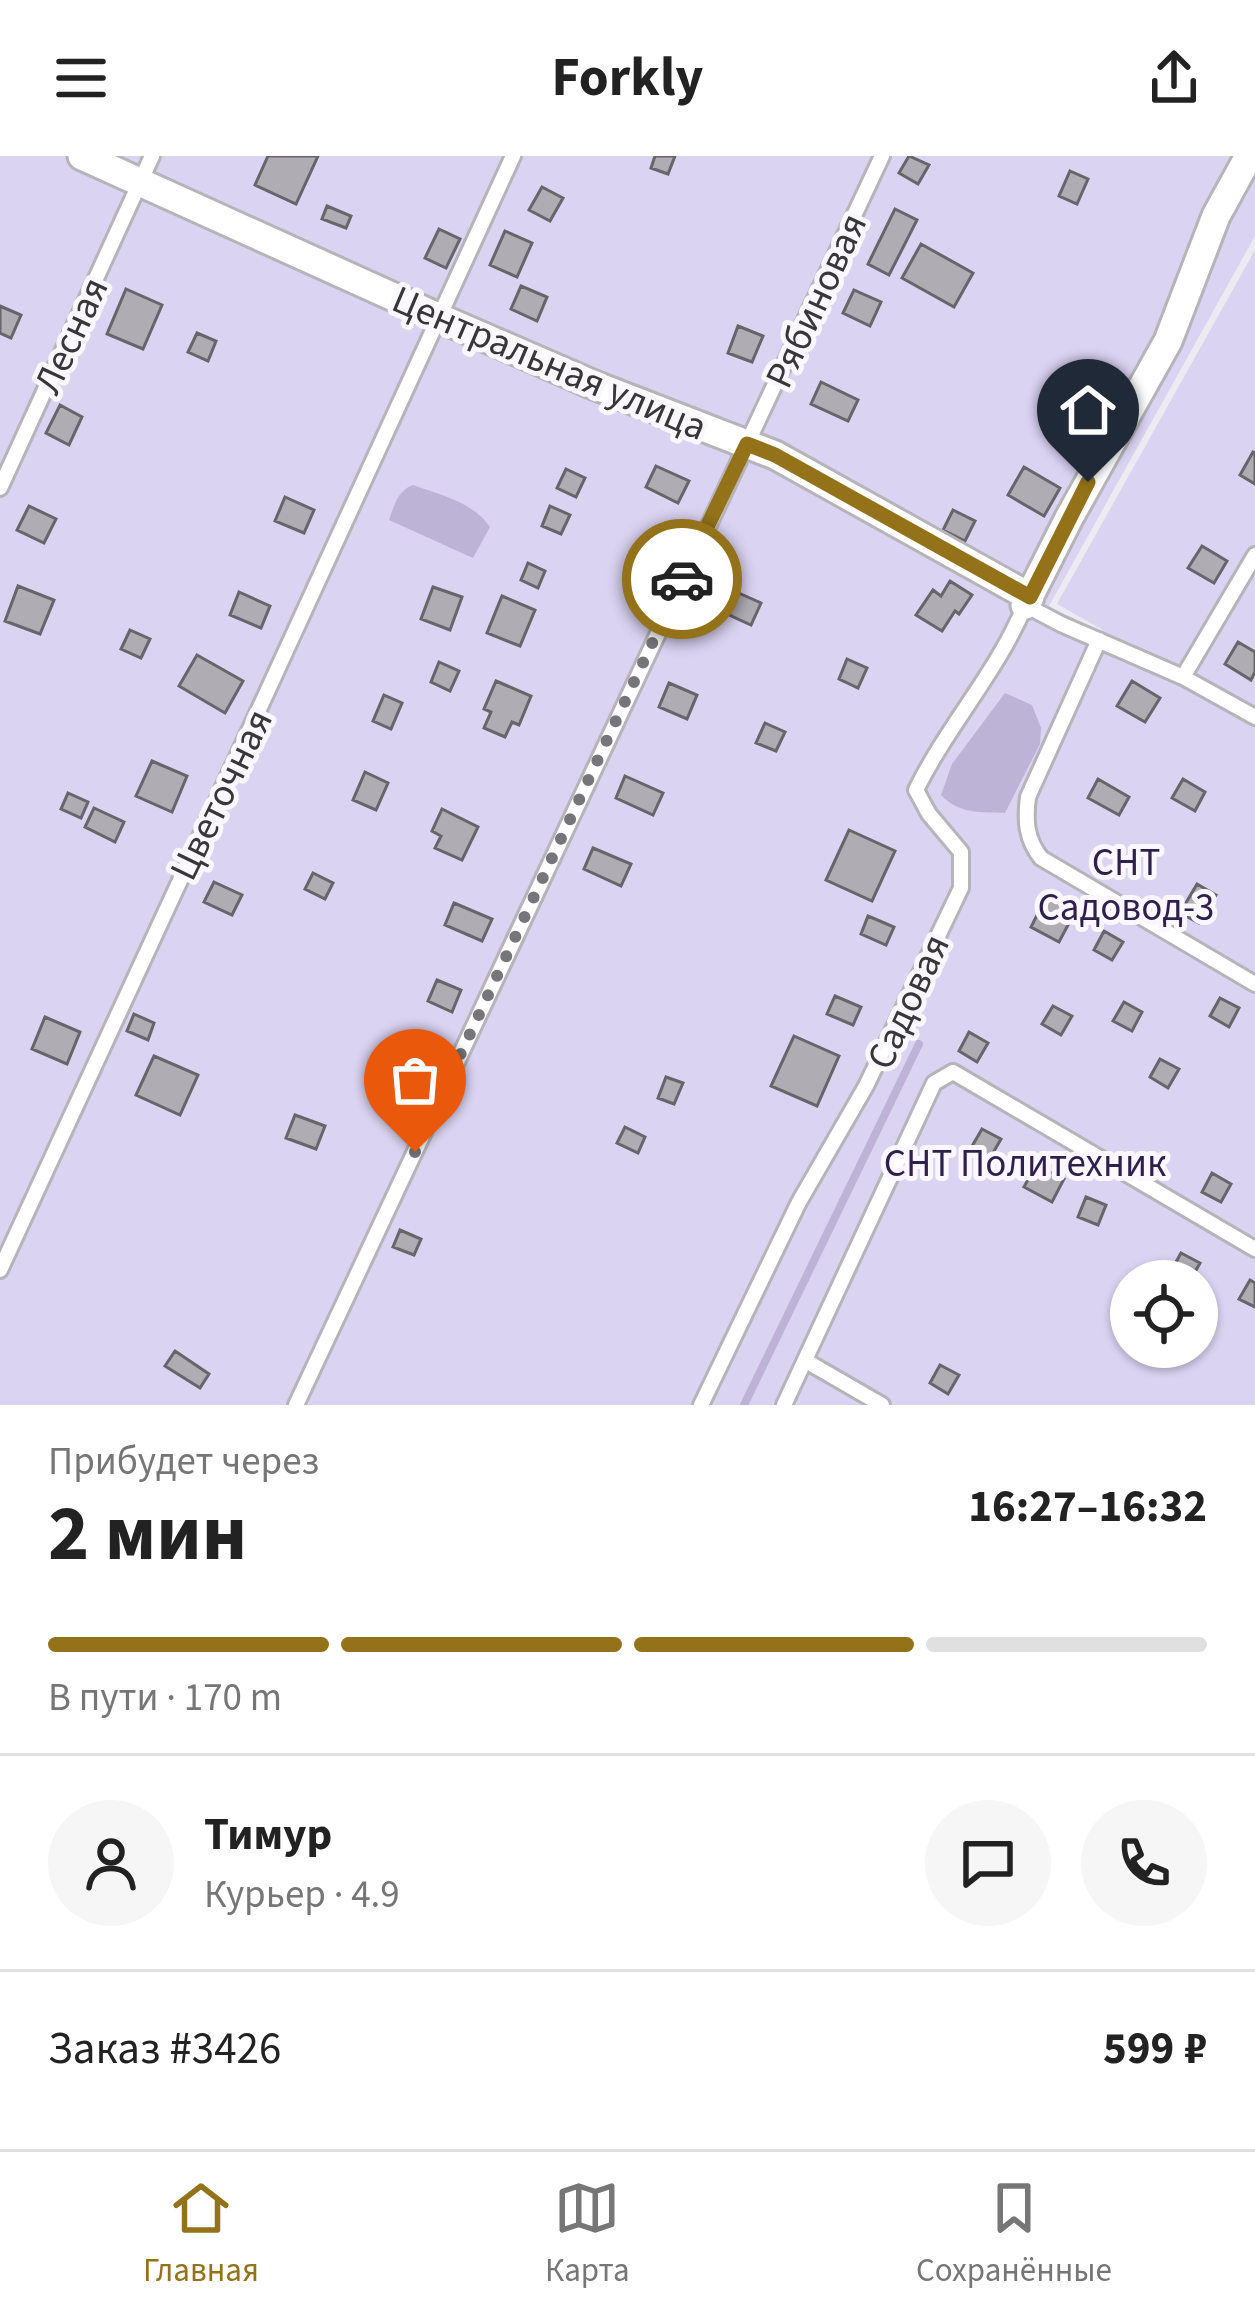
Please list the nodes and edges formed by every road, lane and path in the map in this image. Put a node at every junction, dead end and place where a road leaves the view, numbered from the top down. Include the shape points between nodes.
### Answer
1 (82, 156) edge
2 (513, 156) edge
3 (882, 156) edge
4 (1249, 156) edge
5 (146, 169) edge
6 (440, 318) junction
7 (747, 444) junction
8 (0, 488) edge
9 (1255, 555) edge
10 (1028, 601) junction
11 (1099, 640) junction
12 (1183, 677) junction
13 (1255, 717) edge
14 (1255, 984) edge
15 (1255, 1249) edge
16 (0, 1270) edge
17 (806, 1360) junction
18 (296, 1405) edge
19 (700, 1405) edge
20 (784, 1405) edge
21 (882, 1405) edge

1 - 5 street, Центральная улица
2 - 6 lane, Цветочная
3 - 7 lane, Рябиновая
4 - 10 street via 1168,341
5 - 6 street, Центральная улица
5 - 8 lane, Лесная
6 - 7 street, Центральная улица
6 - 16 lane, Цветочная
7 - 10 street, Центральная улица
7 - 18 lane, Рябиновая
9 - 12 lane
10 - 11 lane, Центральная улица
10 - 19 lane, Садовая via 916,790 962,852 961,888
11 - 12 lane, Центральная улица
11 - 14 lane via 1028,797 1032,848
12 - 13 lane, Центральная улица
15 - 17 lane via 952,1072 934,1083
17 - 20 lane
17 - 21 lane

